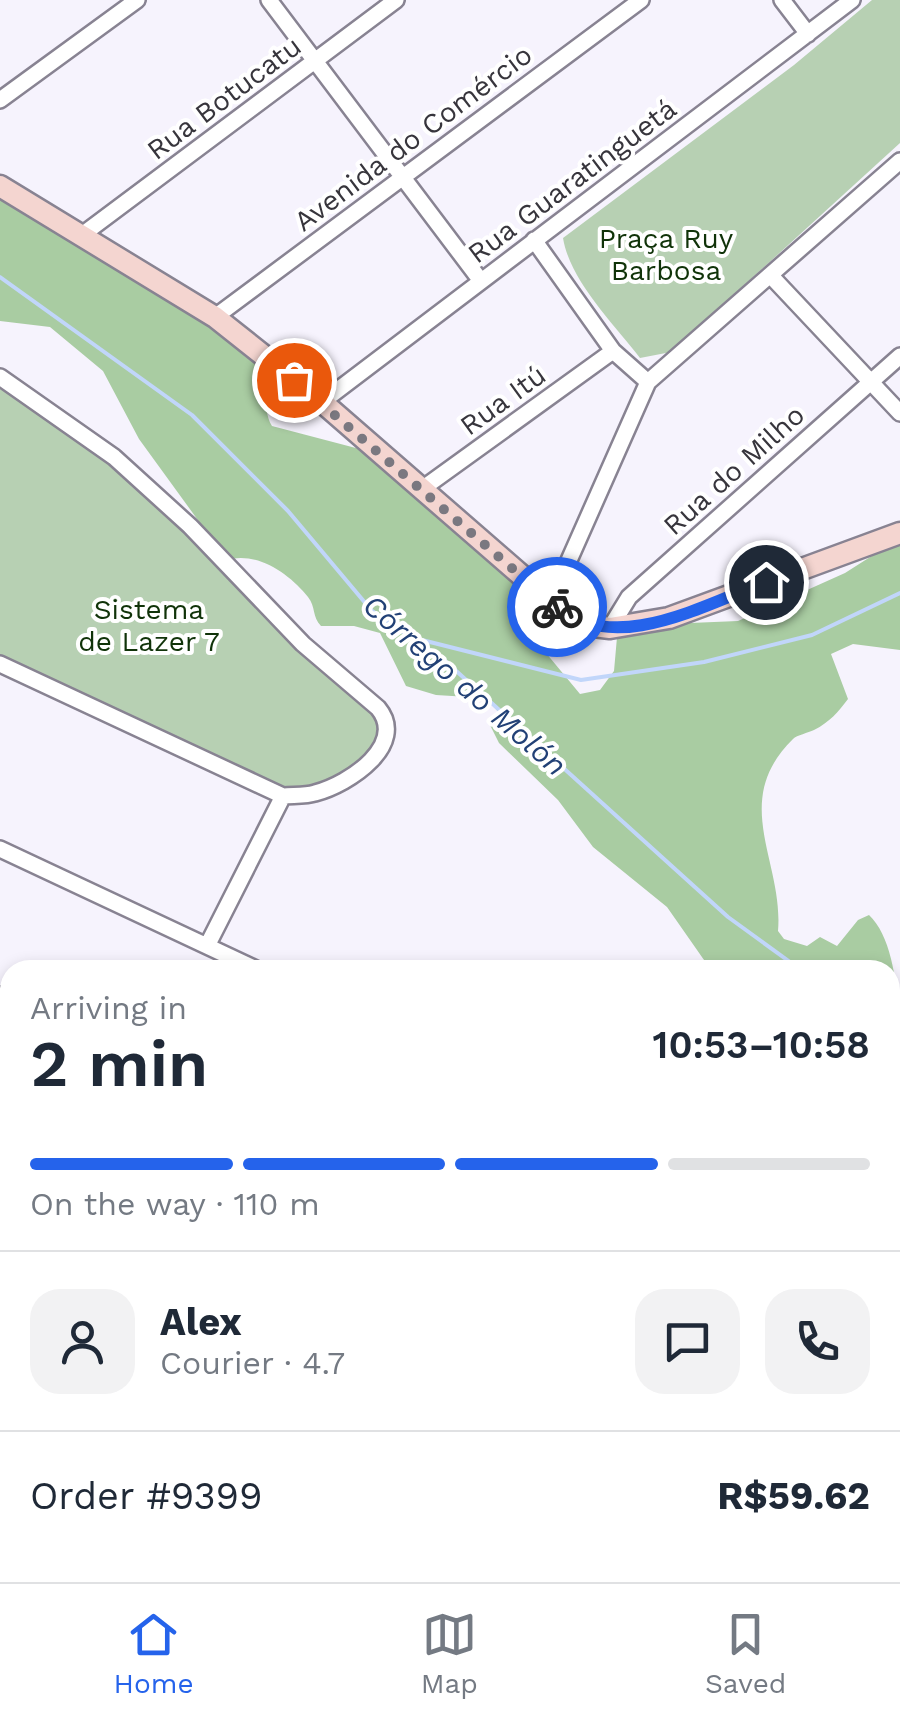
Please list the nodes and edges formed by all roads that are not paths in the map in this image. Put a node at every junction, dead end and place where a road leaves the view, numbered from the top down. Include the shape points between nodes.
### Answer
1 (137, 0) edge
2 (269, 0) edge
3 (396, 0) edge
4 (641, 0) edge
5 (782, 0) edge
6 (852, 0) edge
7 (808, 34) junction
8 (314, 62) junction
9 (0, 100) edge
10 (900, 161) edge
11 (402, 178) junction
12 (0, 186) edge
13 (82, 236) junction
14 (534, 240) junction
15 (771, 276) junction
16 (480, 281) junction
17 (215, 317) junction
18 (613, 350) junction
19 (900, 356) edge
20 (0, 378) edge
21 (648, 382) junction
22 (871, 382) junction
23 (322, 402) junction
24 (900, 413) edge
25 (422, 489) junction
26 (900, 533) edge
27 (551, 601) junction
28 (610, 628) junction
29 (0, 664) edge
30 (284, 796) junction
31 (0, 848) edge
32 (207, 946) junction
33 (237, 960) edge

1 - 9 street
2 - 8 street
3 - 8 street, Rua Botucatu
4 - 11 street, Avenida do Comércio
5 - 7 street
6 - 7 street, Rua Guaratinguetá
7 - 14 street, Rua Guaratinguetá
8 - 11 street
8 - 13 street, Rua Botucatu
10 - 15 street
11 - 16 street
11 - 17 street, Avenida do Comércio
12 - 13 street
13 - 17 street
14 - 16 street, Rua Guaratinguetá
14 - 18 street
15 - 21 street
15 - 22 street
16 - 23 street, Rua Guaratinguetá
17 - 23 street
18 - 21 street
18 - 25 street, Rua Itú
19 - 22 street, Rua do Milho
20 - 30 street via 114,457 389,721 380,752 343,780 314,794
21 - 27 street
22 - 24 street
22 - 28 street, Rua do Milho via 629,596
23 - 25 street
25 - 27 street
26 - 28 street via 670,618
27 - 28 street via 585,625
29 - 30 street
30 - 32 street
31 - 32 street
32 - 33 street

